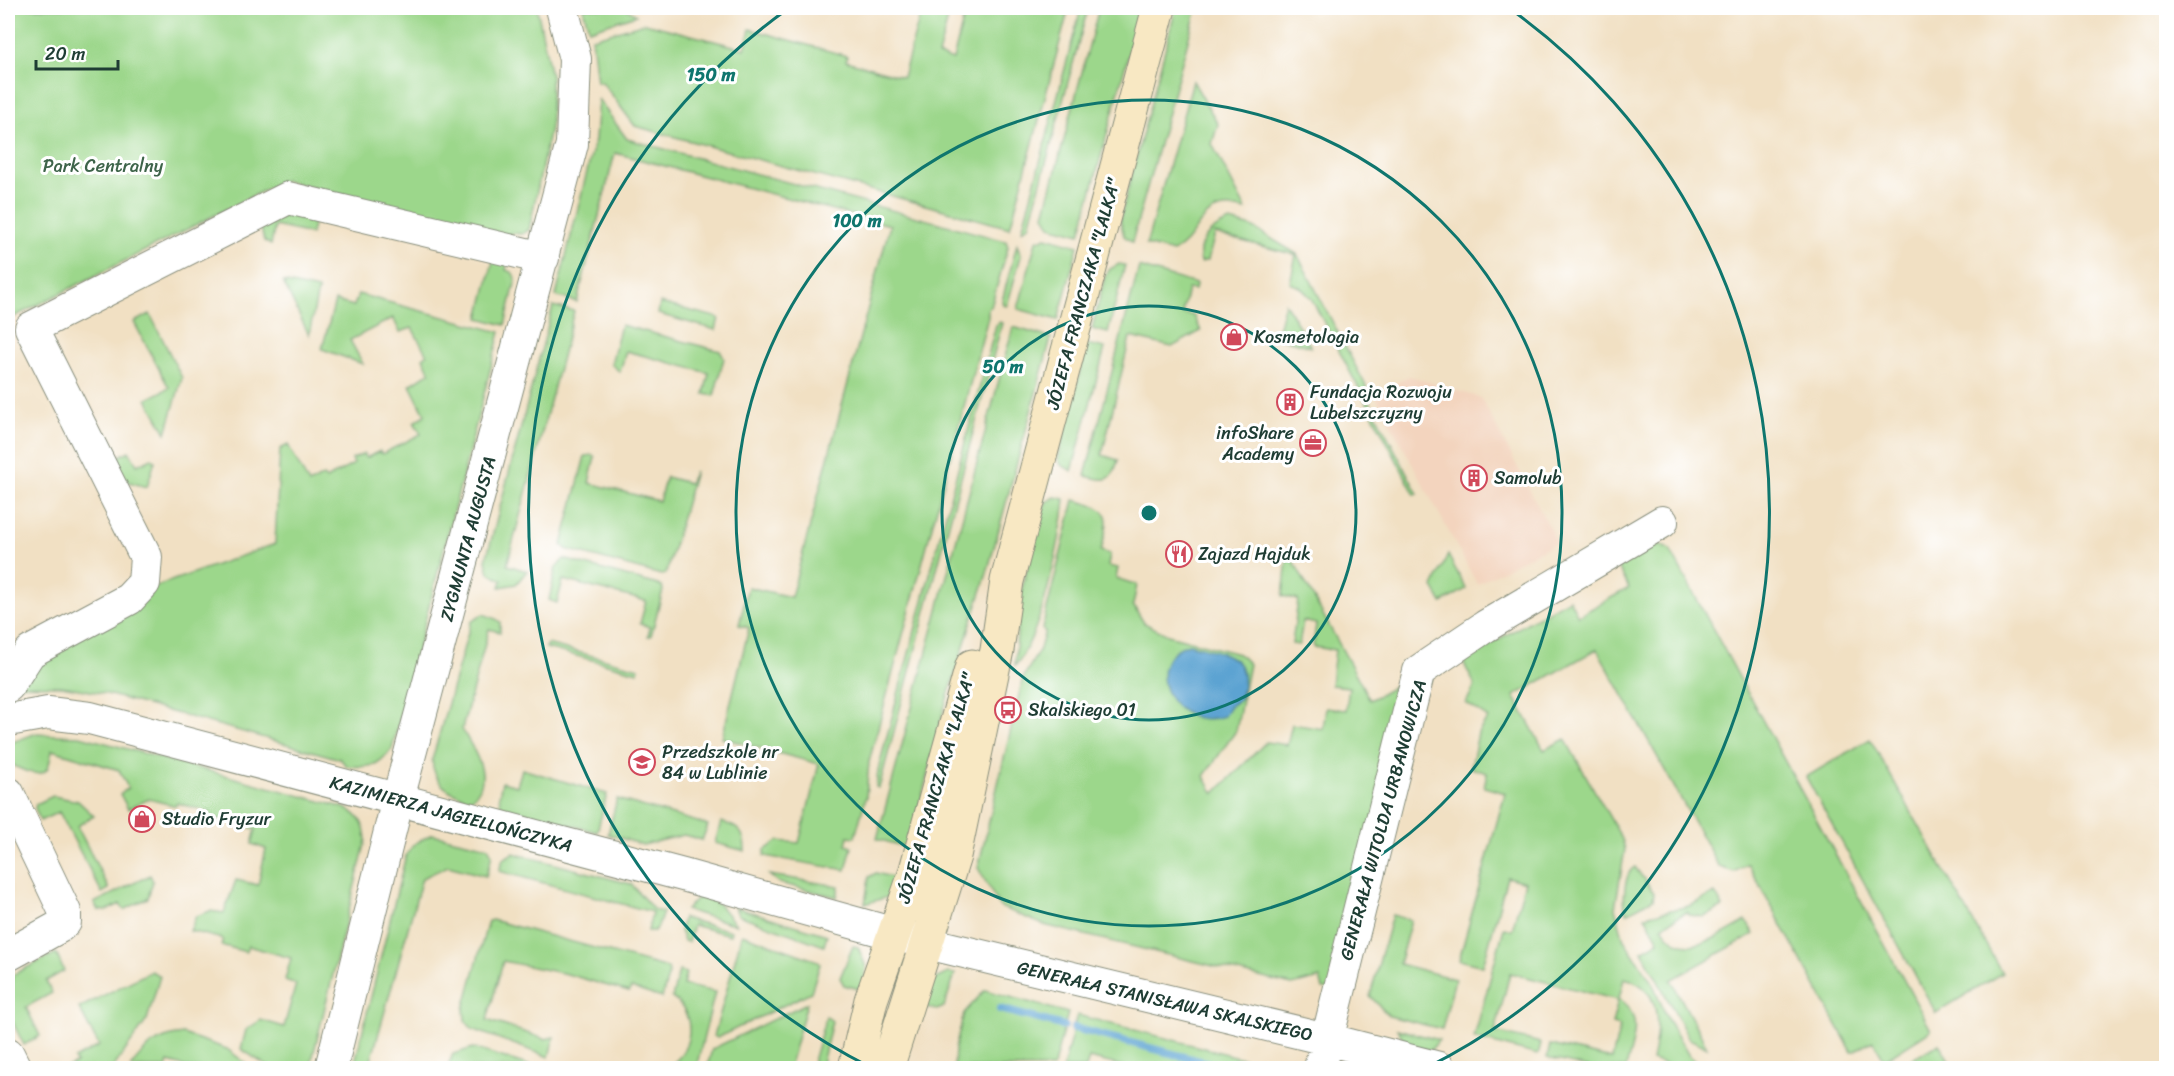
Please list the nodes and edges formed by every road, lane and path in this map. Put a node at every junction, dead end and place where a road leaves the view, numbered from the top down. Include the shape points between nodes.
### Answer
1 (562, 8) edge
2 (1159, 8) edge
3 (543, 258) junction
4 (1662, 522) dead end
5 (1007, 581) junction
6 (8, 686) edge
7 (8, 720) edge
8 (8, 793) edge
9 (398, 799) junction
10 (892, 934) junction
11 (927, 943) junction
12 (8, 955) edge
13 (8, 1054) edge
14 (1323, 1054) edge
15 (15, 1068) edge
16 (331, 1068) edge
17 (855, 1068) edge
18 (887, 1068) edge
19 (1439, 1068) edge

1 - 3 street, ZYGMUNTA AUGUSTA via 574,59 572,144
2 - 5 street, JÓZEFA FRANCZAKA "LALKA"
3 - 6 street via 288,198 31,328 146,557 144,583 129,599 30,652
3 - 9 street, ZYGMUNTA AUGUSTA
4 - 14 street, GENERAŁA WITOLDA URBANOWICZA via 1486,626 1419,671
5 - 10 street, JÓZEFA FRANCZAKA "LALKA" via 980,641 914,877
5 - 11 street, JÓZEFA FRANCZAKA "LALKA" via 997,650 960,825
7 - 9 street, KAZIMIERZA JAGIELLOŃCZYKA via 48,713 90,718
8 - 12 street via 65,912 65,922
9 - 10 street, KAZIMIERZA JAGIELLOŃCZYKA
9 - 16 street, ZYGMUNTA AUGUSTA
10 - 11 street, GENERAŁA STANISŁAWA SKALSKIEGO
10 - 17 street, JÓZEFA FRANCZAKA "LALKA"
11 - 14 street, GENERAŁA STANISŁAWA SKALSKIEGO
11 - 18 street, JÓZEFA FRANCZAKA "LALKA"
13 - 15 street
14 - 19 street, GENERAŁA STANISŁAWA SKALSKIEGO

